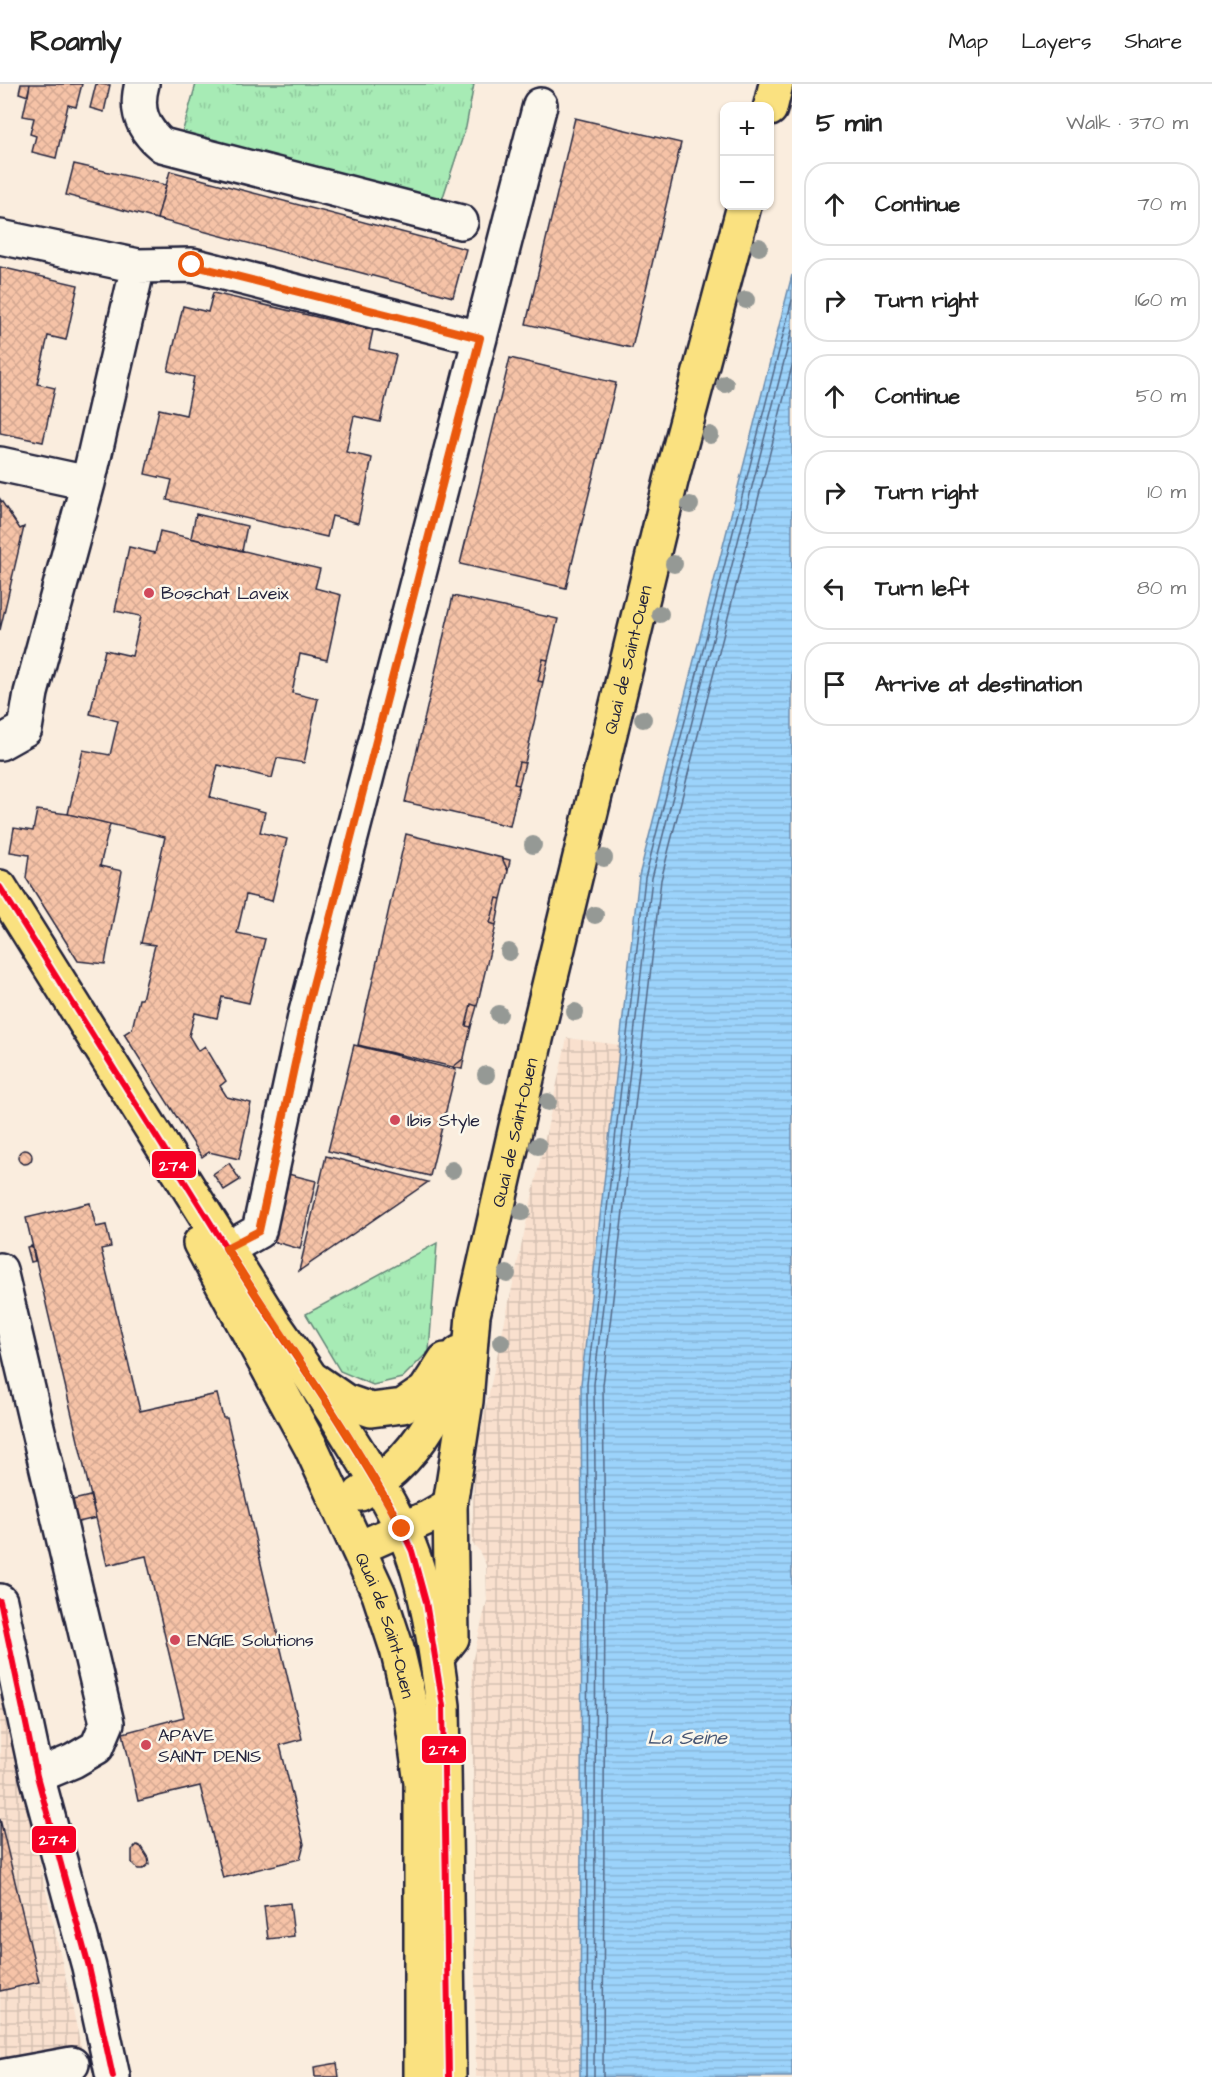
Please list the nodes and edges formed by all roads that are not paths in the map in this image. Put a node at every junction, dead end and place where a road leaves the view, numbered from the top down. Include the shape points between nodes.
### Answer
1 (142, 84) edge
2 (776, 84) edge
3 (772, 102) edge
4 (540, 105) dead end
5 (743, 210) edge
6 (460, 222) dead end
7 (0, 237) edge
8 (138, 266) junction
9 (480, 338) junction
10 (0, 464) edge
11 (88, 483) junction
12 (31, 693) junction
13 (0, 711) edge
14 (0, 743) edge
15 (0, 887) edge
16 (0, 930) edge
17 (218, 1253) junction
18 (0, 1270) edge
19 (473, 1315) junction
20 (312, 1378) junction
21 (378, 1484) junction
22 (450, 1505) junction
23 (339, 1506) junction
24 (402, 1529) junction
25 (359, 1548) junction
26 (0, 1601) edge
27 (437, 1656) junction
28 (37, 1776) junction
29 (72, 2064) dead end
30 (0, 2077) edge
31 (113, 2077) edge
32 (421, 2077) edge
33 (449, 2077) edge

1 - 6 street via 138,98 143,122 149,135 162,146
2 - 3 main road
4 - 9 street
5 - 19 main road, Quai de Saint-Ouen via 668,492
7 - 8 street
8 - 9 street via 192,265
8 - 11 street
9 - 17 street via 306,1012 259,1231
10 - 11 street
11 - 12 street
12 - 13 street
12 - 14 street via 25,729
15 - 17 main road
16 - 17 main road
17 - 20 main road
17 - 23 main road, Quai de Saint-Ouen via 224,1289
18 - 28 street via 107,1723 97,1747
19 - 20 main road via 426,1391 403,1406 371,1410 345,1401
19 - 21 main road via 439,1409 418,1444
19 - 22 main road, Quai de Saint-Ouen via 466,1401
20 - 21 main road
21 - 23 main road
21 - 24 main road
22 - 24 main road
22 - 27 main road, Quai de Saint-Ouen via 452,1638
23 - 25 main road, Quai de Saint-Ouen
24 - 25 main road
24 - 27 main road via 416,1566
25 - 32 main road, Quai de Saint-Ouen via 397,1649 418,1754
26 - 28 street
27 - 33 main road, Quai de Saint-Ouen via 444,1727
28 - 31 street via 89,1967
29 - 30 street

